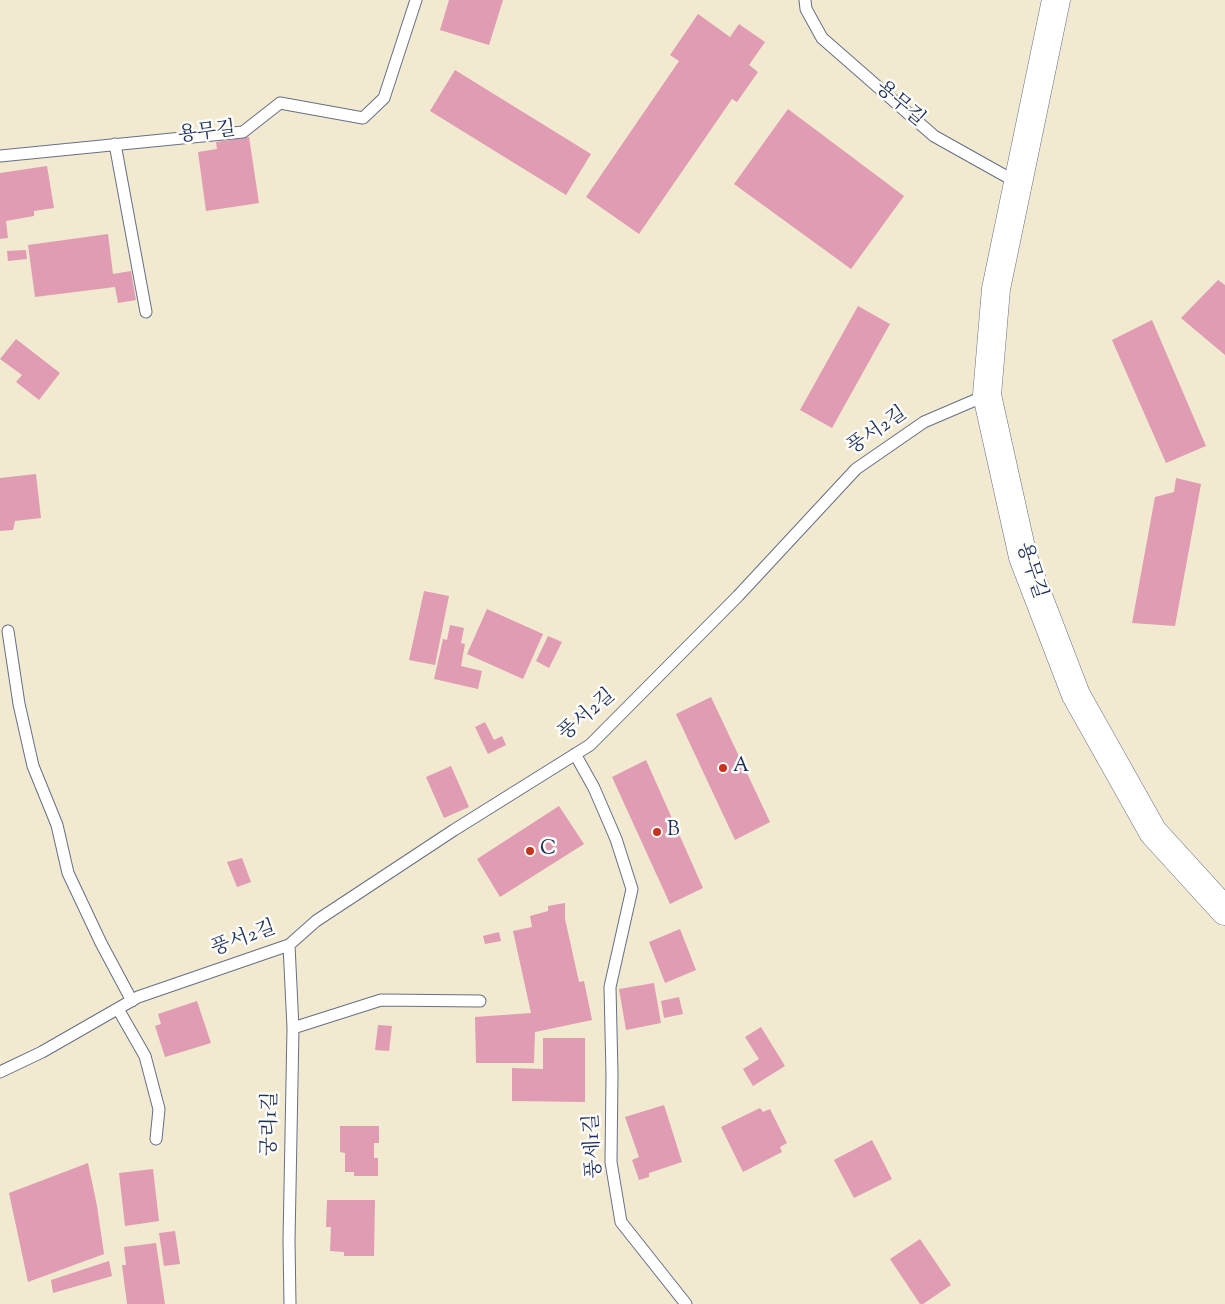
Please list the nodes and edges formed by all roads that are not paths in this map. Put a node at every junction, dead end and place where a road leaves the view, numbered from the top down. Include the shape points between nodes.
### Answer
1 (416, 0) edge
2 (804, 0) edge
3 (1056, 0) edge
4 (115, 144) junction
5 (0, 156) edge
6 (1018, 182) junction
7 (146, 312) dead end
8 (987, 394) junction
9 (8, 630) dead end
10 (575, 754) junction
11 (1225, 911) edge
12 (289, 945) junction
13 (132, 1001) junction
14 (480, 1001) dead end
15 (118, 1009) junction
16 (293, 1028) junction
17 (0, 1072) edge
18 (156, 1140) dead end
19 (290, 1304) edge
20 (686, 1304) edge

1 - 4 lane, 용무길 via 384,98 363,118 280,104 243,132
2 - 6 lane, 용무길 via 822,38 934,136
3 - 6 street, 용무길
4 - 5 lane, 용무길
4 - 7 lane
6 - 8 street, 용무길 via 996,289
8 - 10 lane, 풍서2길 via 924,422 856,469 731,603 590,744
8 - 11 street, 용무길 via 1023,557 1076,696 1153,832
9 - 13 lane via 33,766 57,825 68,873
10 - 12 lane, 풍서2길 via 324,916
10 - 20 lane, 풍세1길 via 616,839 632,889 610,988 611,1162 621,1222
12 - 13 lane, 풍서2길
12 - 16 lane, 궁리1길
13 - 15 lane, 풍서2길
14 - 16 lane via 382,1000
15 - 17 lane, 풍서2길
15 - 18 lane via 145,1056 159,1109
16 - 19 lane, 궁리1길

